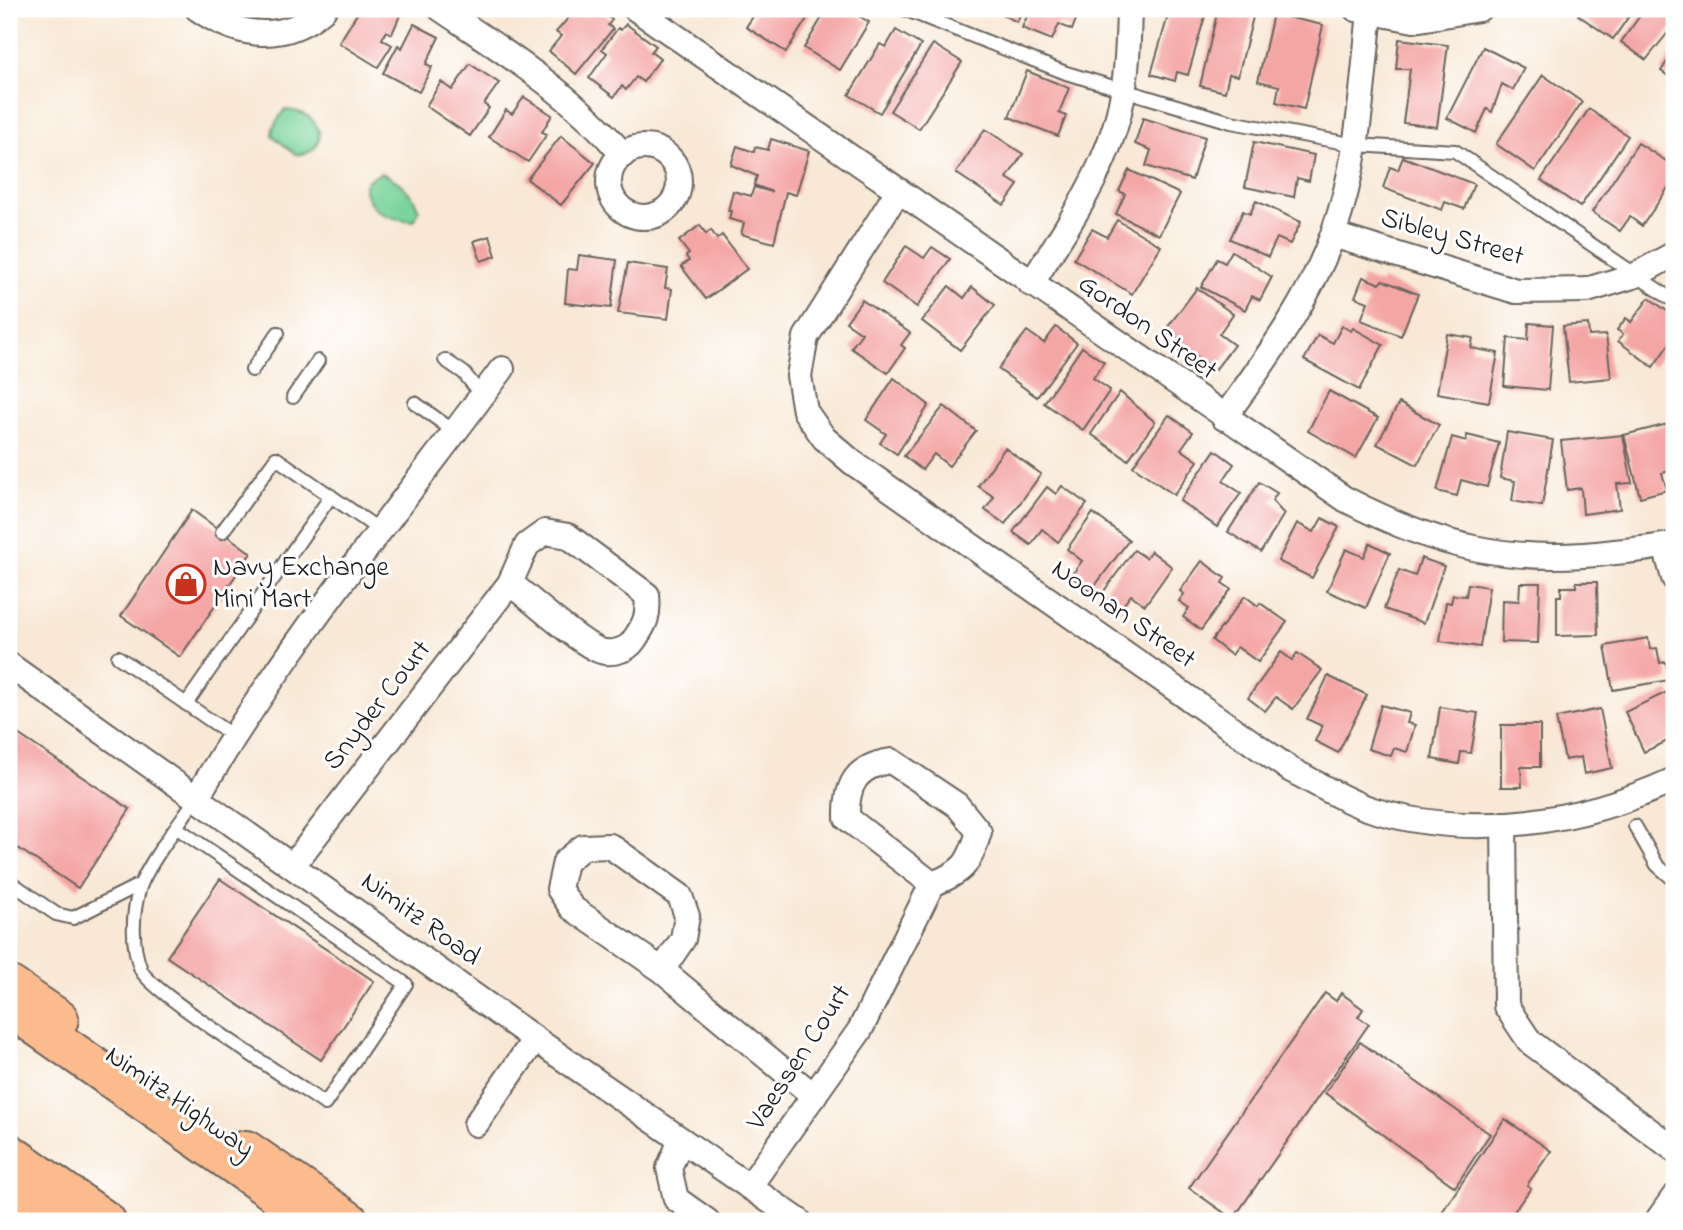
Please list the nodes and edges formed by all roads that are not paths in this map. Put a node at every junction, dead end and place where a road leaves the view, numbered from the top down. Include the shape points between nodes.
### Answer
1 (198, 9) edge
2 (324, 9) edge
3 (441, 9) edge
4 (636, 9) edge
5 (904, 9) edge
6 (1129, 9) edge
7 (1479, 9) edge
8 (1362, 10) edge
9 (1123, 91) junction
10 (1356, 145) junction
11 (623, 155) dead end
12 (898, 191) junction
13 (1333, 235) junction
14 (1674, 254) edge
15 (1636, 275) junction
16 (1031, 284) junction
17 (1674, 301) edge
18 (278, 333) dead end
19 (445, 360) dead end
20 (318, 361) dead end
21 (502, 369) dead end
22 (252, 370) dead end
23 (482, 396) junction
24 (293, 397) dead end
25 (415, 403) dead end
26 (1224, 418) junction
27 (455, 432) junction
28 (331, 496) junction
29 (381, 531) junction
30 (222, 532) dead end
31 (1670, 545) edge
32 (1674, 578) edge
33 (510, 583) junction
34 (118, 656) dead end
35 (9, 665) edge
36 (186, 704) junction
37 (233, 736) junction
38 (1674, 779) edge
39 (197, 797) junction
40 (1504, 824) junction
41 (1635, 826) dead end
42 (177, 828) junction
43 (293, 865) junction
44 (1674, 880) edge
45 (9, 881) edge
46 (141, 884) junction
47 (932, 884) junction
48 (662, 970) junction
49 (12, 1003) edge
50 (535, 1039) junction
51 (814, 1096) junction
52 (476, 1125) dead end
53 (681, 1140) junction
54 (1674, 1149) edge
55 (9, 1153) edge
56 (9, 1178) edge
57 (9, 1187) edge
58 (749, 1187) junction
59 (1674, 1197) edge
60 (337, 1220) edge
61 (57, 1221) edge
62 (73, 1221) edge
63 (106, 1221) edge
64 (707, 1221) edge
65 (799, 1221) edge
66 (1657, 1221) edge

1 - 2 street via 233,28 261,33 304,26
3 - 11 street via 594,120
4 - 12 street, Gordon Street
5 - 9 lane
6 - 9 street
7 - 8 street via 1414,20
8 - 10 street
9 - 10 lane via 1231,122
9 - 16 street via 1098,170
10 - 13 street
10 - 15 lane via 1455,151
12 - 16 street, Gordon Street
12 - 40 street, Noonan Street via 806,337 799,376 806,411 824,438 1291,770 1371,809 1428,822
13 - 15 street, Sibley Street via 1516,291 1587,290
13 - 26 street via 1296,311
14 - 15 street, Sibley Street
15 - 17 lane
16 - 26 street, Gordon Street
18 - 22 lane
19 - 23 lane via 464,373
20 - 24 lane
21 - 23 street
23 - 27 street
25 - 27 lane
26 - 31 street, Gordon Street via 1325,488 1412,531 1476,549 1543,558
27 - 29 street
28 - 29 lane
28 - 30 lane via 276,458
28 - 36 lane
29 - 37 street
31 - 32 street
33 - 33 street, Snyder Court via 527,545 545,532 568,536 647,595 649,614 629,648 598,650
33 - 43 street, Snyder Court
34 - 36 lane
35 - 39 street, Nimitz Road
36 - 37 lane
37 - 39 street
38 - 40 street, Noonan Street via 1631,799 1567,818
39 - 42 lane
39 - 43 street, Nimitz Road
40 - 54 street via 1506,1006 1530,1042
41 - 44 lane via 1657,865
42 - 46 lane
42 - 46 lane via 407,984 325,1104 172,999 142,972 134,940
43 - 50 street, Nimitz Road
45 - 46 lane via 56,914 73,918
47 - 47 street via 847,818 851,783 870,764 891,761 957,805 979,832 971,857 957,875
47 - 51 street, Vaessen Court via 860,1030
48 - 48 street via 572,908 559,889 565,862 583,846 610,846 680,896 687,916 683,939
48 - 51 street
49 - 60 main road
50 - 52 street
50 - 53 street, Nimitz Road
51 - 58 street, Vaessen Court
53 - 58 street, Nimitz Road
53 - 64 street via 670,1168 676,1199
55 - 63 main road
56 - 62 main road
57 - 61 main road
58 - 65 street, Nimitz Road
59 - 66 street

